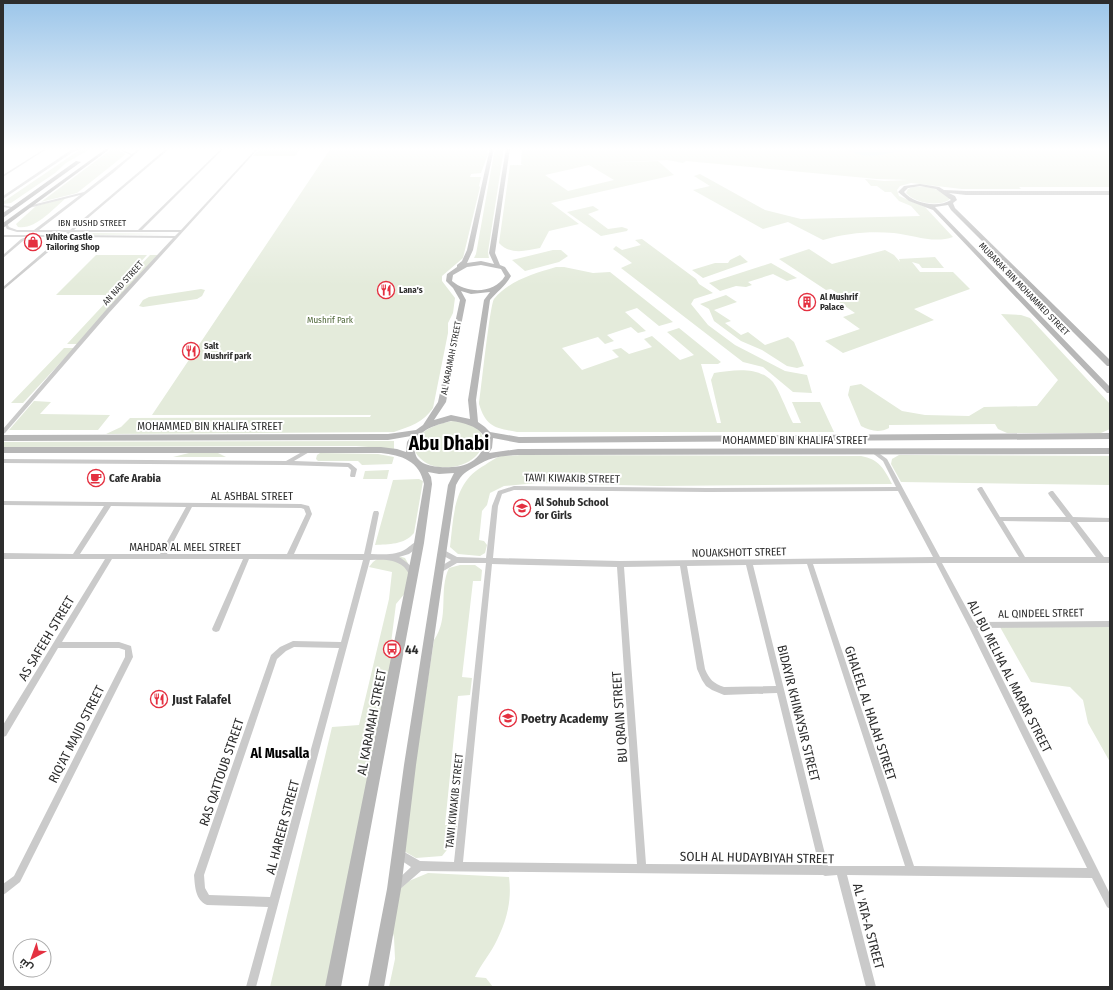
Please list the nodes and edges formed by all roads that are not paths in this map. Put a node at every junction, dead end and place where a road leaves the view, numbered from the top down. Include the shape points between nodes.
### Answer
1 (33, 194) edge
2 (46, 194) edge
3 (78, 194) edge
4 (83, 194) edge
5 (113, 194) edge
6 (177, 194) edge
7 (215, 194) edge
8 (482, 194) edge
9 (501, 194) edge
10 (902, 194) edge
11 (949, 194) edge
12 (1110, 198) edge
13 (952, 202) junction
14 (923, 204) junction
15 (3, 206) edge
16 (29, 207) junction
17 (14, 208) junction
18 (3, 216) edge
19 (4, 225) edge
20 (34, 231) junction
21 (70, 231) junction
22 (181, 231) junction
23 (139, 232) junction
24 (3, 236) edge
25 (64, 236) junction
26 (176, 237) junction
27 (22, 238) junction
28 (3, 256) edge
29 (497, 265) junction
30 (458, 268) junction
31 (498, 287) junction
32 (456, 288) junction
33 (3, 289) edge
34 (1110, 364) edge
35 (1110, 391) edge
36 (474, 422) junction
37 (427, 424) junction
38 (3, 432) edge
39 (417, 432) junction
40 (487, 434) junction
41 (1110, 436) edge
42 (3, 438) edge
43 (3, 450) edge
44 (309, 450) junction
45 (874, 451) junction
46 (887, 451) junction
47 (1110, 451) edge
48 (481, 459) junction
49 (886, 460) junction
50 (3, 461) edge
51 (416, 461) junction
52 (286, 463) junction
53 (310, 464) junction
54 (463, 469) junction
55 (353, 476) dead end
56 (900, 489) junction
57 (980, 489) dead end
58 (1051, 493) dead end
59 (3, 503) edge
60 (109, 504) junction
61 (190, 505) junction
62 (376, 513) dead end
63 (998, 519) junction
64 (1072, 520) junction
65 (1110, 520) edge
66 (419, 543) junction
67 (442, 552) junction
68 (3, 556) edge
69 (75, 556) junction
70 (110, 556) junction
71 (162, 557) junction
72 (247, 557) junction
73 (289, 557) junction
74 (367, 557) junction
75 (393, 558) junction
76 (456, 560) junction
77 (937, 560) junction
78 (1023, 560) junction
79 (1102, 560) junction
80 (1110, 560) edge
81 (490, 561) junction
82 (809, 561) junction
83 (749, 562) junction
84 (683, 563) junction
85 (620, 564) junction
86 (440, 570) junction
87 (414, 575) junction
88 (1110, 624) edge
89 (972, 625) junction
90 (216, 629) dead end
91 (56, 645) junction
92 (343, 645) junction
93 (780, 689) junction
94 (3, 732) edge
95 (398, 853) junction
96 (419, 866) junction
97 (458, 867) junction
98 (642, 869) junction
99 (826, 871) junction
100 (841, 871) junction
101 (911, 871) junction
102 (1094, 873) junction
103 (394, 889) junction
104 (3, 890) edge
105 (274, 902) junction
106 (1110, 904) edge
107 (252, 987) edge
108 (333, 987) edge
109 (376, 987) edge
110 (871, 987) edge

1 - 17 main road
2 - 16 main road
3 - 16 street
4 - 20 street
5 - 21 street
6 - 23 street
7 - 22 street, AN NAD STREET
8 - 30 main road via 470,250 465,262
9 - 29 main road via 492,254
10 - 14 main road
11 - 13 main road, MUBARAK BIN MOHAMMED STREET via 953,197
12 - 13 main road via 977,197
13 - 14 main road via 938,205
13 - 34 main road, MUBARAK BIN MOHAMMED STREET via 953,209
14 - 35 main road, MUBARAK BIN MOHAMMED STREET via 935,209
15 - 17 street
16 - 19 main road
17 - 18 main road
19 - 20 street, IBN RUSHD STREET via 13,230
20 - 21 street, IBN RUSHD STREET
21 - 23 street, IBN RUSHD STREET
21 - 25 street
22 - 23 street, IBN RUSHD STREET
22 - 26 street, AN NAD STREET
24 - 27 street
25 - 26 street, IBN RUSHD STREET
25 - 27 street, IBN RUSHD STREET
25 - 33 street
26 - 38 street, AN NAD STREET
27 - 28 street
29 - 30 main road via 481,263
29 - 31 main road via 508,276
30 - 32 main road, AL KARAMAH STREET via 449,278
31 - 32 main road via 477,292
31 - 36 main road via 488,300 472,400
32 - 37 main road, AL KARAMAH STREET via 463,300 445,388 442,402
36 - 37 main road via 451,418
36 - 40 main road
37 - 39 main road
39 - 42 main road, MOHAMMED BIN KHALIFA STREET via 388,436
39 - 51 main road via 411,440 409,449
40 - 41 main road, MOHAMMED BIN KHALIFA STREET via 519,440
40 - 48 main road via 487,451
43 - 44 main road
44 - 51 main road via 381,450 397,452
44 - 52 street
44 - 53 street
45 - 46 main road, MOHAMMED BIN KHALIFA STREET
45 - 48 main road, MOHAMMED BIN KHALIFA STREET via 512,452
45 - 49 street, ALI BU MELHA AL MARAR STREET
46 - 47 main road, MOHAMMED BIN KHALIFA STREET
46 - 49 street
48 - 54 main road
49 - 56 street, ALI BU MELHA AL MARAR STREET
50 - 52 street
51 - 54 main road via 428,469 439,472
51 - 66 main road, AL KARAMAH STREET via 427,477 428,484
52 - 53 street
53 - 55 street via 350,465 354,469
54 - 67 main road via 452,485
56 - 77 street, ALI BU MELHA AL MARAR STREET
56 - 81 street, TAWI KIWAKIB STREET via 514,488 500,493 495,506
57 - 63 street
58 - 64 street
59 - 60 street, AL ASHBAL STREET
60 - 61 street, AL ASHBAL STREET
60 - 69 street
61 - 71 street
61 - 73 street, AL ASHBAL STREET via 307,508 309,514
62 - 74 street
63 - 64 street
63 - 78 street
64 - 65 street
64 - 79 street
66 - 75 street, MAHDAR AL MEEL STREET
66 - 87 main road, AL KARAMAH STREET
67 - 76 street, NOUAKSHOTT STREET
67 - 86 main road
68 - 69 street, MAHDAR AL MEEL STREET
69 - 70 street, MAHDAR AL MEEL STREET
70 - 71 street, MAHDAR AL MEEL STREET
70 - 91 street, AS SAFEEH STREET
71 - 72 street, MAHDAR AL MEEL STREET
72 - 73 street, MAHDAR AL MEEL STREET
72 - 90 street
73 - 74 street, MAHDAR AL MEEL STREET
74 - 75 street, MAHDAR AL MEEL STREET
74 - 92 street, AL HAREER STREET
75 - 87 street via 406,565
76 - 81 street, NOUAKSHOTT STREET
76 - 86 street
77 - 78 street, NOUAKSHOTT STREET
77 - 82 street, NOUAKSHOTT STREET
77 - 89 street, ALI BU MELHA AL MARAR STREET
78 - 79 street, NOUAKSHOTT STREET
79 - 80 street, NOUAKSHOTT STREET
81 - 85 street, NOUAKSHOTT STREET
81 - 97 street, TAWI KIWAKIB STREET
82 - 83 street, NOUAKSHOTT STREET
82 - 101 street, GHALEEL AL HALAH STREET
83 - 84 street, NOUAKSHOTT STREET
83 - 93 street, BIDAYIR KHINAYSIR STREET
84 - 85 street, NOUAKSHOTT STREET
84 - 93 street via 701,669 706,681 724,691
85 - 98 street, BU QRAIN STREET
86 - 95 main road
87 - 108 main road, AL KARAMAH STREET
88 - 89 street, AL QINDEEL STREET
89 - 102 street, ALI BU MELHA AL MARAR STREET
91 - 94 street, AS SAFEEH STREET
91 - 104 street, RIQ'AT MAJID STREET via 119,645 128,648 129,657 17,879
92 - 105 street, AL HAREER STREET
92 - 105 street, RAS QATTOUB STREET via 293,644 274,656 199,875 200,890 207,900
93 - 99 street, BIDAYIR KHINAYSIR STREET
95 - 96 street
95 - 103 main road
96 - 97 street, SOLH AL HUDAYBIYAH STREET
96 - 103 street
97 - 98 street, SOLH AL HUDAYBIYAH STREET
98 - 99 street, SOLH AL HUDAYBIYAH STREET
99 - 100 street, SOLH AL HUDAYBIYAH STREET
100 - 101 street, SOLH AL HUDAYBIYAH STREET
100 - 110 street, AL 'ATA-A STREET
101 - 102 street, SOLH AL HUDAYBIYAH STREET
102 - 106 street, ALI BU MELHA AL MARAR STREET
103 - 109 main road
105 - 107 street, AL HAREER STREET

